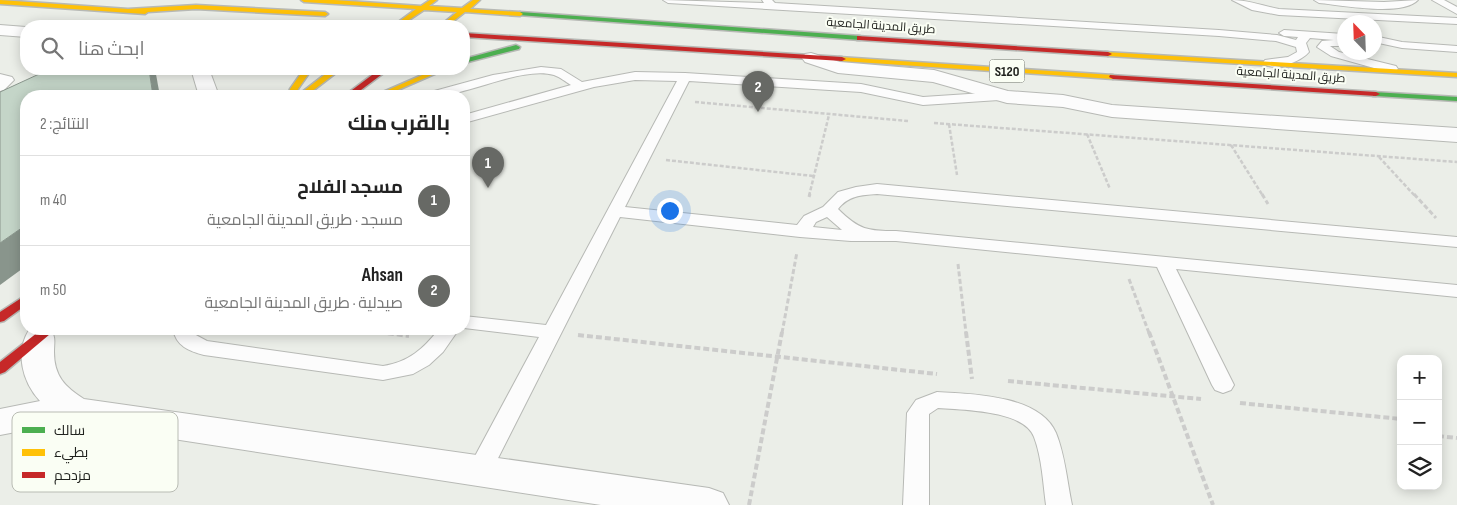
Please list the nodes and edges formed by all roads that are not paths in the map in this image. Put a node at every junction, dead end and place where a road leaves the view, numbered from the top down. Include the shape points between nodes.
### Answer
1 (304, 0) edge
2 (434, 0) edge
3 (477, 0) edge
4 (668, 0) edge
5 (1237, 0) edge
6 (1319, 0) edge
7 (1368, 0) edge
8 (1414, 0) edge
9 (1437, 0) edge
10 (0, 2) edge
11 (770, 3) edge
12 (1384, 4) junction
13 (551, 5) dead end
14 (422, 8) junction
15 (1453, 9) edge
16 (126, 11) junction
17 (463, 12) junction
18 (335, 15) dead end
19 (232, 20) edge
20 (409, 20) edge
21 (418, 20) edge
22 (444, 20) edge
23 (1457, 20) edge
24 (634, 21) junction
25 (470, 25) edge
26 (0, 30) edge
27 (20, 32) edge
28 (1219, 33) junction
29 (806, 35) junction
30 (1311, 35) junction
31 (470, 36) edge
32 (1337, 37) edge
33 (1382, 41) edge
34 (557, 43) junction
35 (1337, 43) edge
36 (1457, 43) edge
37 (1301, 45) junction
38 (1382, 45) edge
39 (1402, 45) junction
40 (1438, 47) junction
41 (1457, 49) edge
42 (1337, 55) edge
43 (811, 58) junction
44 (470, 59) edge
45 (1353, 60) edge
46 (1264, 63) junction
47 (1412, 72) junction
48 (202, 75) edge
49 (304, 75) edge
50 (329, 75) edge
51 (377, 75) edge
52 (426, 75) edge
53 (1457, 75) edge
54 (685, 77) junction
55 (0, 78) edge
56 (947, 78) junction
57 (580, 86) junction
58 (0, 87) edge
59 (207, 90) edge
60 (294, 90) edge
61 (309, 90) edge
62 (356, 90) edge
63 (390, 90) edge
64 (457, 90) edge
65 (999, 96) junction
66 (1457, 99) edge
67 (935, 100) junction
68 (470, 117) edge
69 (1457, 135) edge
70 (829, 210) junction
71 (614, 212) junction
72 (800, 232) junction
73 (866, 236) junction
74 (1457, 242) edge
75 (1164, 262) junction
76 (1457, 291) edge
77 (20, 303) edge
78 (0, 318) edge
79 (470, 323) edge
80 (552, 332) junction
81 (42, 335) edge
82 (44, 335) edge
83 (184, 335) edge
84 (445, 335) edge
85 (0, 369) edge
86 (1223, 385) dead end
87 (76, 411) junction
88 (65, 412) edge
89 (83, 412) edge
90 (178, 426) edge
91 (479, 471) junction
92 (709, 505) edge
93 (916, 505) edge
94 (1059, 505) edge

1 - 14 main road, طريق المدينة الجامعية / S120
2 - 14 main road
3 - 17 main road
4 - 11 lane
5 - 23 lane via 1279,12
6 - 12 lane
7 - 12 lane
8 - 12 lane via 1405,4
9 - 15 lane
10 - 16 main road
11 - 28 lane
13 - 24 main road via 614,14
14 - 17 main road, طريق المدينة الجامعية / S120
14 - 20 main road
15 - 23 lane via 1450,12
16 - 18 main road via 196,7
16 - 19 main road
17 - 21 main road
17 - 22 main road
17 - 24 main road, طريق المدينة الجامعية / S120
24 - 29 main road, طريق المدينة الجامعية / S120
25 - 29 main road via 747,40
26 - 27 street
28 - 30 lane via 1254,31
28 - 37 lane via 1277,38
29 - 46 main road, طريق المدينة الجامعية / S120
30 - 32 lane
30 - 37 lane via 1301,39
31 - 34 main road, طريق المدينة الجامعية
33 - 39 lane
34 - 43 main road, طريق المدينة الجامعية / S120
34 - 44 main road via 515,47
35 - 42 lane via 1326,43 1323,47
36 - 40 lane
37 - 46 lane via 1304,52 1296,58
38 - 39 lane
39 - 40 lane
40 - 41 lane
43 - 56 street via 838,67
43 - 66 main road, طريق المدينة الجامعية / S120
45 - 47 lane
46 - 47 main road, طريق المدينة الجامعية / S120
47 - 53 main road, طريق المدينة الجامعية / S120
48 - 59 street
49 - 60 main road
50 - 61 main road
51 - 62 main road
52 - 63 main road
54 - 57 lane via 635,76
54 - 67 lane via 861,88 911,100
54 - 71 lane
55 - 58 lane via 8,80
56 - 65 street
56 - 67 lane via 952,88 950,93
57 - 64 lane via 555,71 535,71
57 - 68 lane
65 - 67 lane
65 - 69 street via 1076,103 1124,112
70 - 72 lane via 810,218
70 - 73 lane via 844,224
70 - 74 lane via 840,197 876,189
71 - 72 lane
71 - 80 lane
72 - 73 lane
73 - 75 lane via 896,236
75 - 76 lane
75 - 86 lane
77 - 78 main road
79 - 80 lane
80 - 91 lane
81 - 85 main road
82 - 87 street via 37,354 38,371 45,386 58,400
83 - 84 lane via 191,343 204,348 383,373 397,372 422,362
87 - 88 street
87 - 89 street
90 - 91 street
91 - 92 street
93 - 94 lane via 918,413 922,407 936,400 1024,413 1040,426 1045,434

